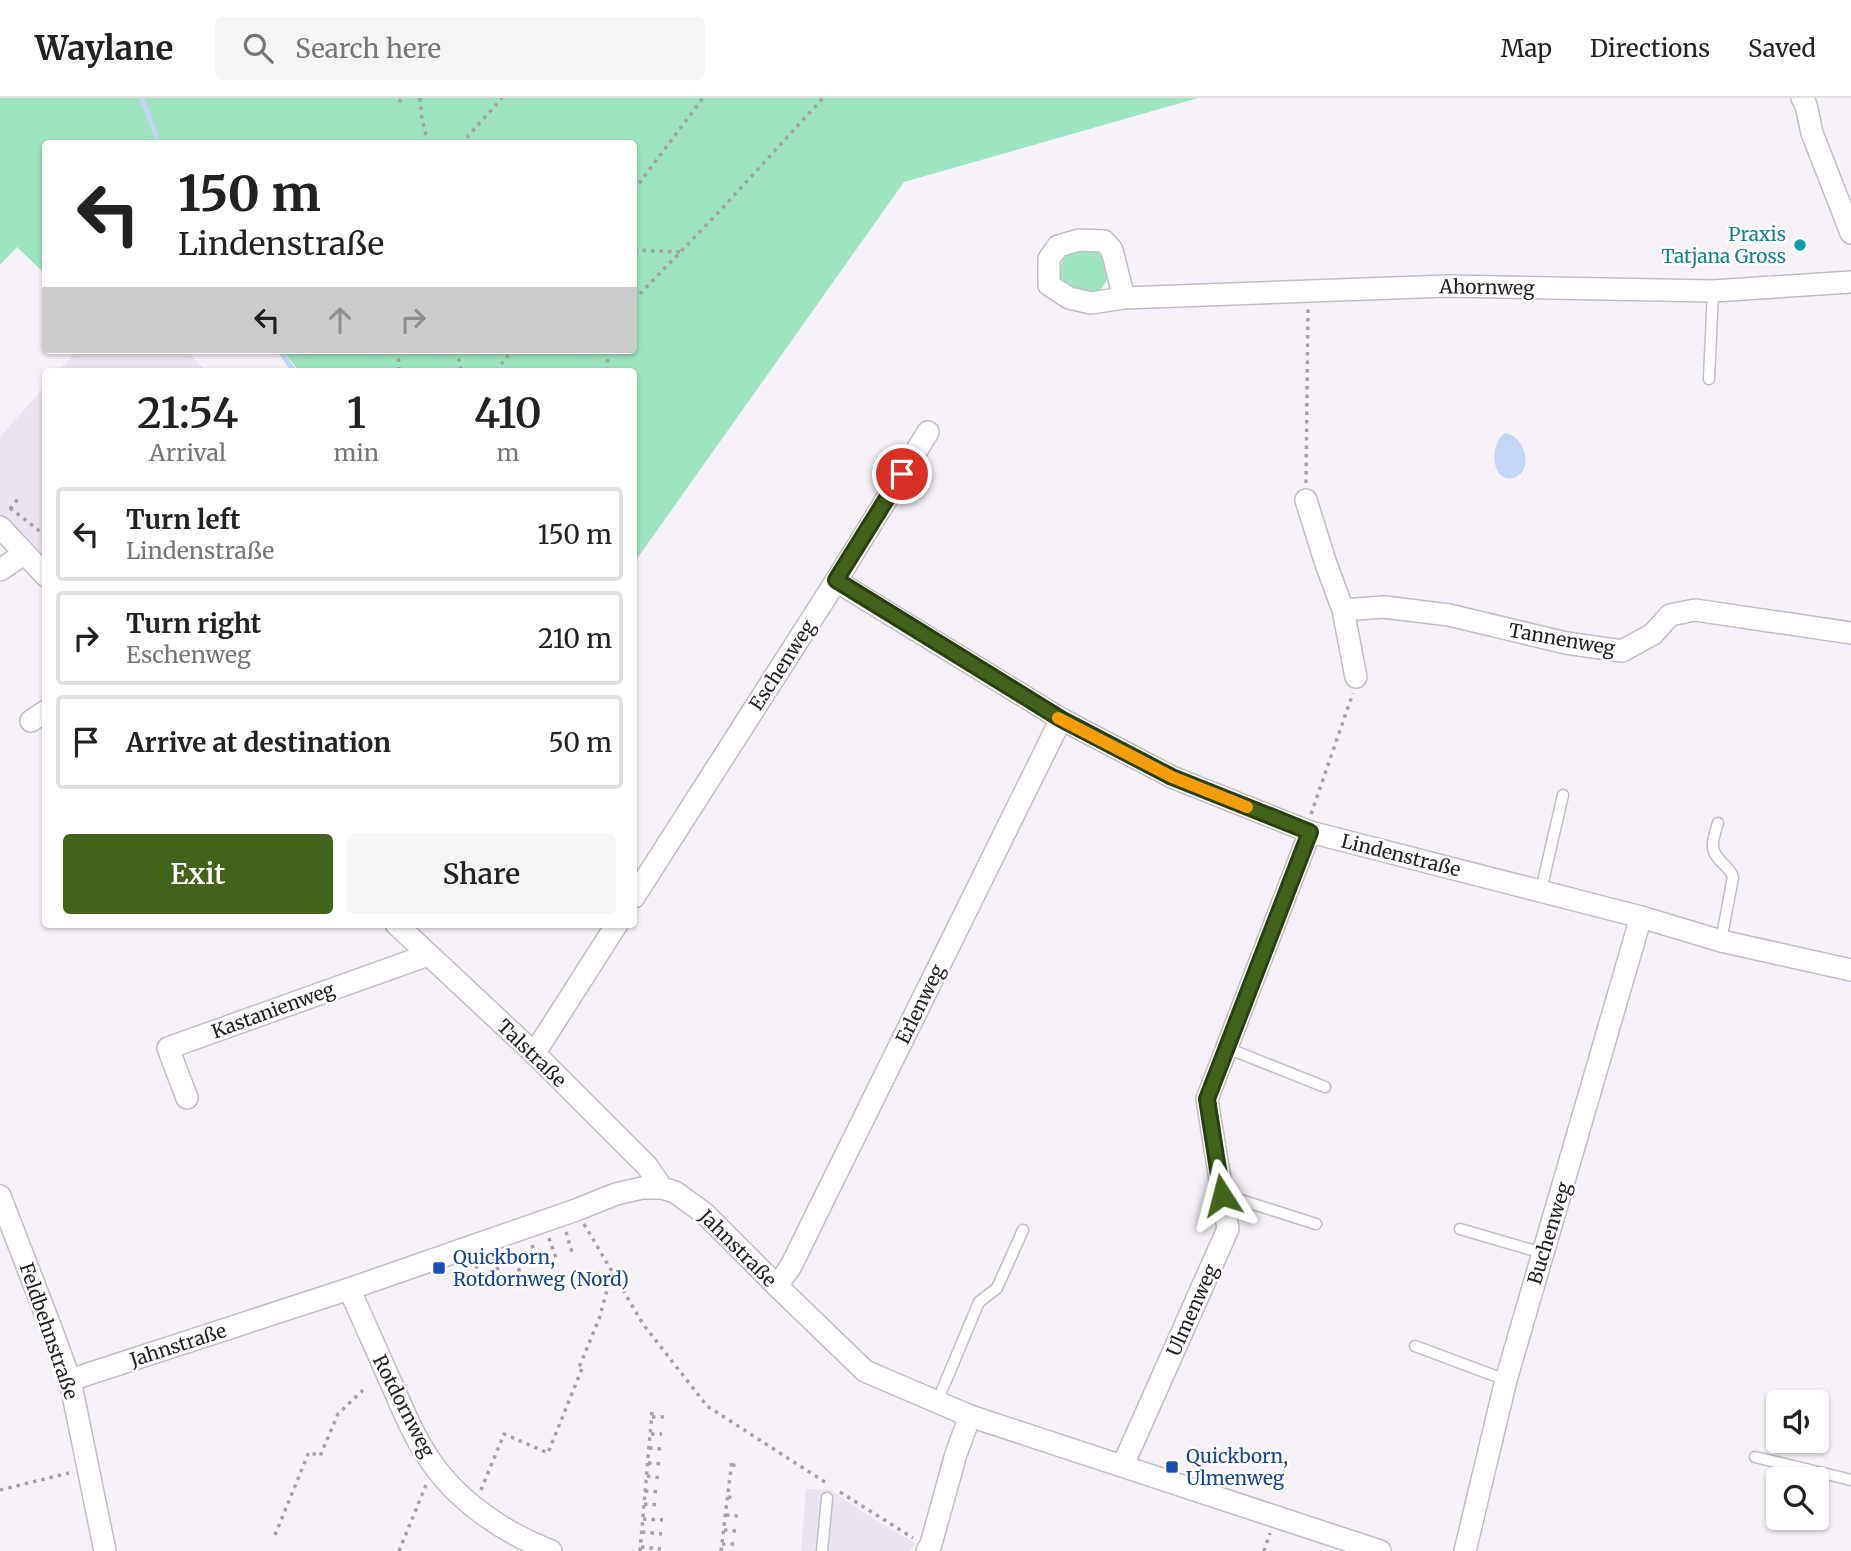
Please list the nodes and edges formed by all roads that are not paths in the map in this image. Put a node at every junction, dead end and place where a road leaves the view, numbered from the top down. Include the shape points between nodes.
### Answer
1 (1801, 98) edge
2 (1851, 233) edge
3 (1851, 282) edge
4 (1713, 291) junction
5 (1124, 298) dead end
6 (1709, 379) dead end
7 (928, 432) dead end
8 (1306, 500) road end
9 (3, 521) edge
10 (24, 554) junction
11 (0, 570) edge
12 (42, 572) edge
13 (836, 580) junction
14 (1343, 610) junction
15 (1851, 633) edge
16 (1356, 677) road end
17 (1061, 719) junction
18 (1563, 795) dead end
19 (1718, 823) dead end
20 (1310, 832) junction
21 (1541, 890) junction
22 (637, 892) edge
23 (1641, 917) junction
24 (400, 928) edge
25 (614, 928) edge
26 (1721, 941) junction
27 (428, 955) junction
28 (1851, 970) edge
29 (1227, 1048) junction
30 (534, 1054) junction
31 (1325, 1087) dead end
32 (187, 1098) dead end
33 (662, 1188) junction
34 (1222, 1195) junction
35 (0, 1196) edge
36 (1316, 1224) dead end
37 (1460, 1229) dead end
38 (1023, 1230) dead end
39 (1542, 1253) junction
40 (777, 1286) junction
41 (349, 1289) junction
42 (1415, 1346) dead end
43 (70, 1380) junction
44 (1506, 1380) junction
45 (937, 1402) junction
46 (970, 1416) junction
47 (1755, 1457) dead end
48 (1122, 1465) junction
49 (1851, 1480) edge
50 (827, 1498) dead end
51 (820, 1546) edge
52 (928, 1550) edge
53 (105, 1551) edge
54 (551, 1551) edge
55 (1380, 1551) edge
56 (1465, 1551) edge

1 - 2 street
3 - 4 street, Ahornweg
4 - 5 street, Ahornweg via 1447,286
4 - 6 lane
7 - 13 street, Eschenweg
8 - 14 street
9 - 10 street
10 - 11 street
10 - 12 street
13 - 17 street, Lindenstraße
13 - 22 street, Eschenweg
14 - 15 street, Tannenweg via 1384,607 1448,615 1566,643 1622,651 1653,634 1670,615 1695,610
14 - 16 street
17 - 20 street, Lindenstraße via 1172,777
17 - 40 street, Erlenweg
18 - 21 lane
19 - 26 lane via 1713,846 1733,877
20 - 21 street, Lindenstraße
20 - 29 street, Ulmenweg
21 - 23 street, Lindenstraße
23 - 26 street, Lindenstraße
23 - 39 street, Buchenweg
24 - 27 street, Talstraße
25 - 30 street
26 - 28 street, Lindenstraße
27 - 30 street, Talstraße
27 - 32 street, Kastanienweg via 168,1048
29 - 31 lane
29 - 34 street, Ulmenweg via 1207,1099
30 - 33 street, Talstraße via 647,1166
33 - 40 street, Jahnstraße via 704,1213
33 - 41 street, Jahnstraße via 616,1194
34 - 36 lane
34 - 48 street, Ulmenweg via 1228,1229
35 - 43 street, Feldbehnstraße
37 - 39 lane
38 - 45 lane via 997,1287 979,1301
39 - 44 street, Buchenweg
40 - 45 street, Jahnstraße via 865,1371
41 - 43 street, Jahnstraße
41 - 54 street, Rotdornweg via 419,1429 427,1457 466,1500 507,1530
42 - 44 lane
43 - 53 street, Feldbehnstraße
44 - 56 street, Buchenweg
45 - 46 street, Jahnstraße
46 - 48 street, Jahnstraße
46 - 52 street
47 - 49 lane
48 - 55 street, Jahnstraße
50 - 51 lane

